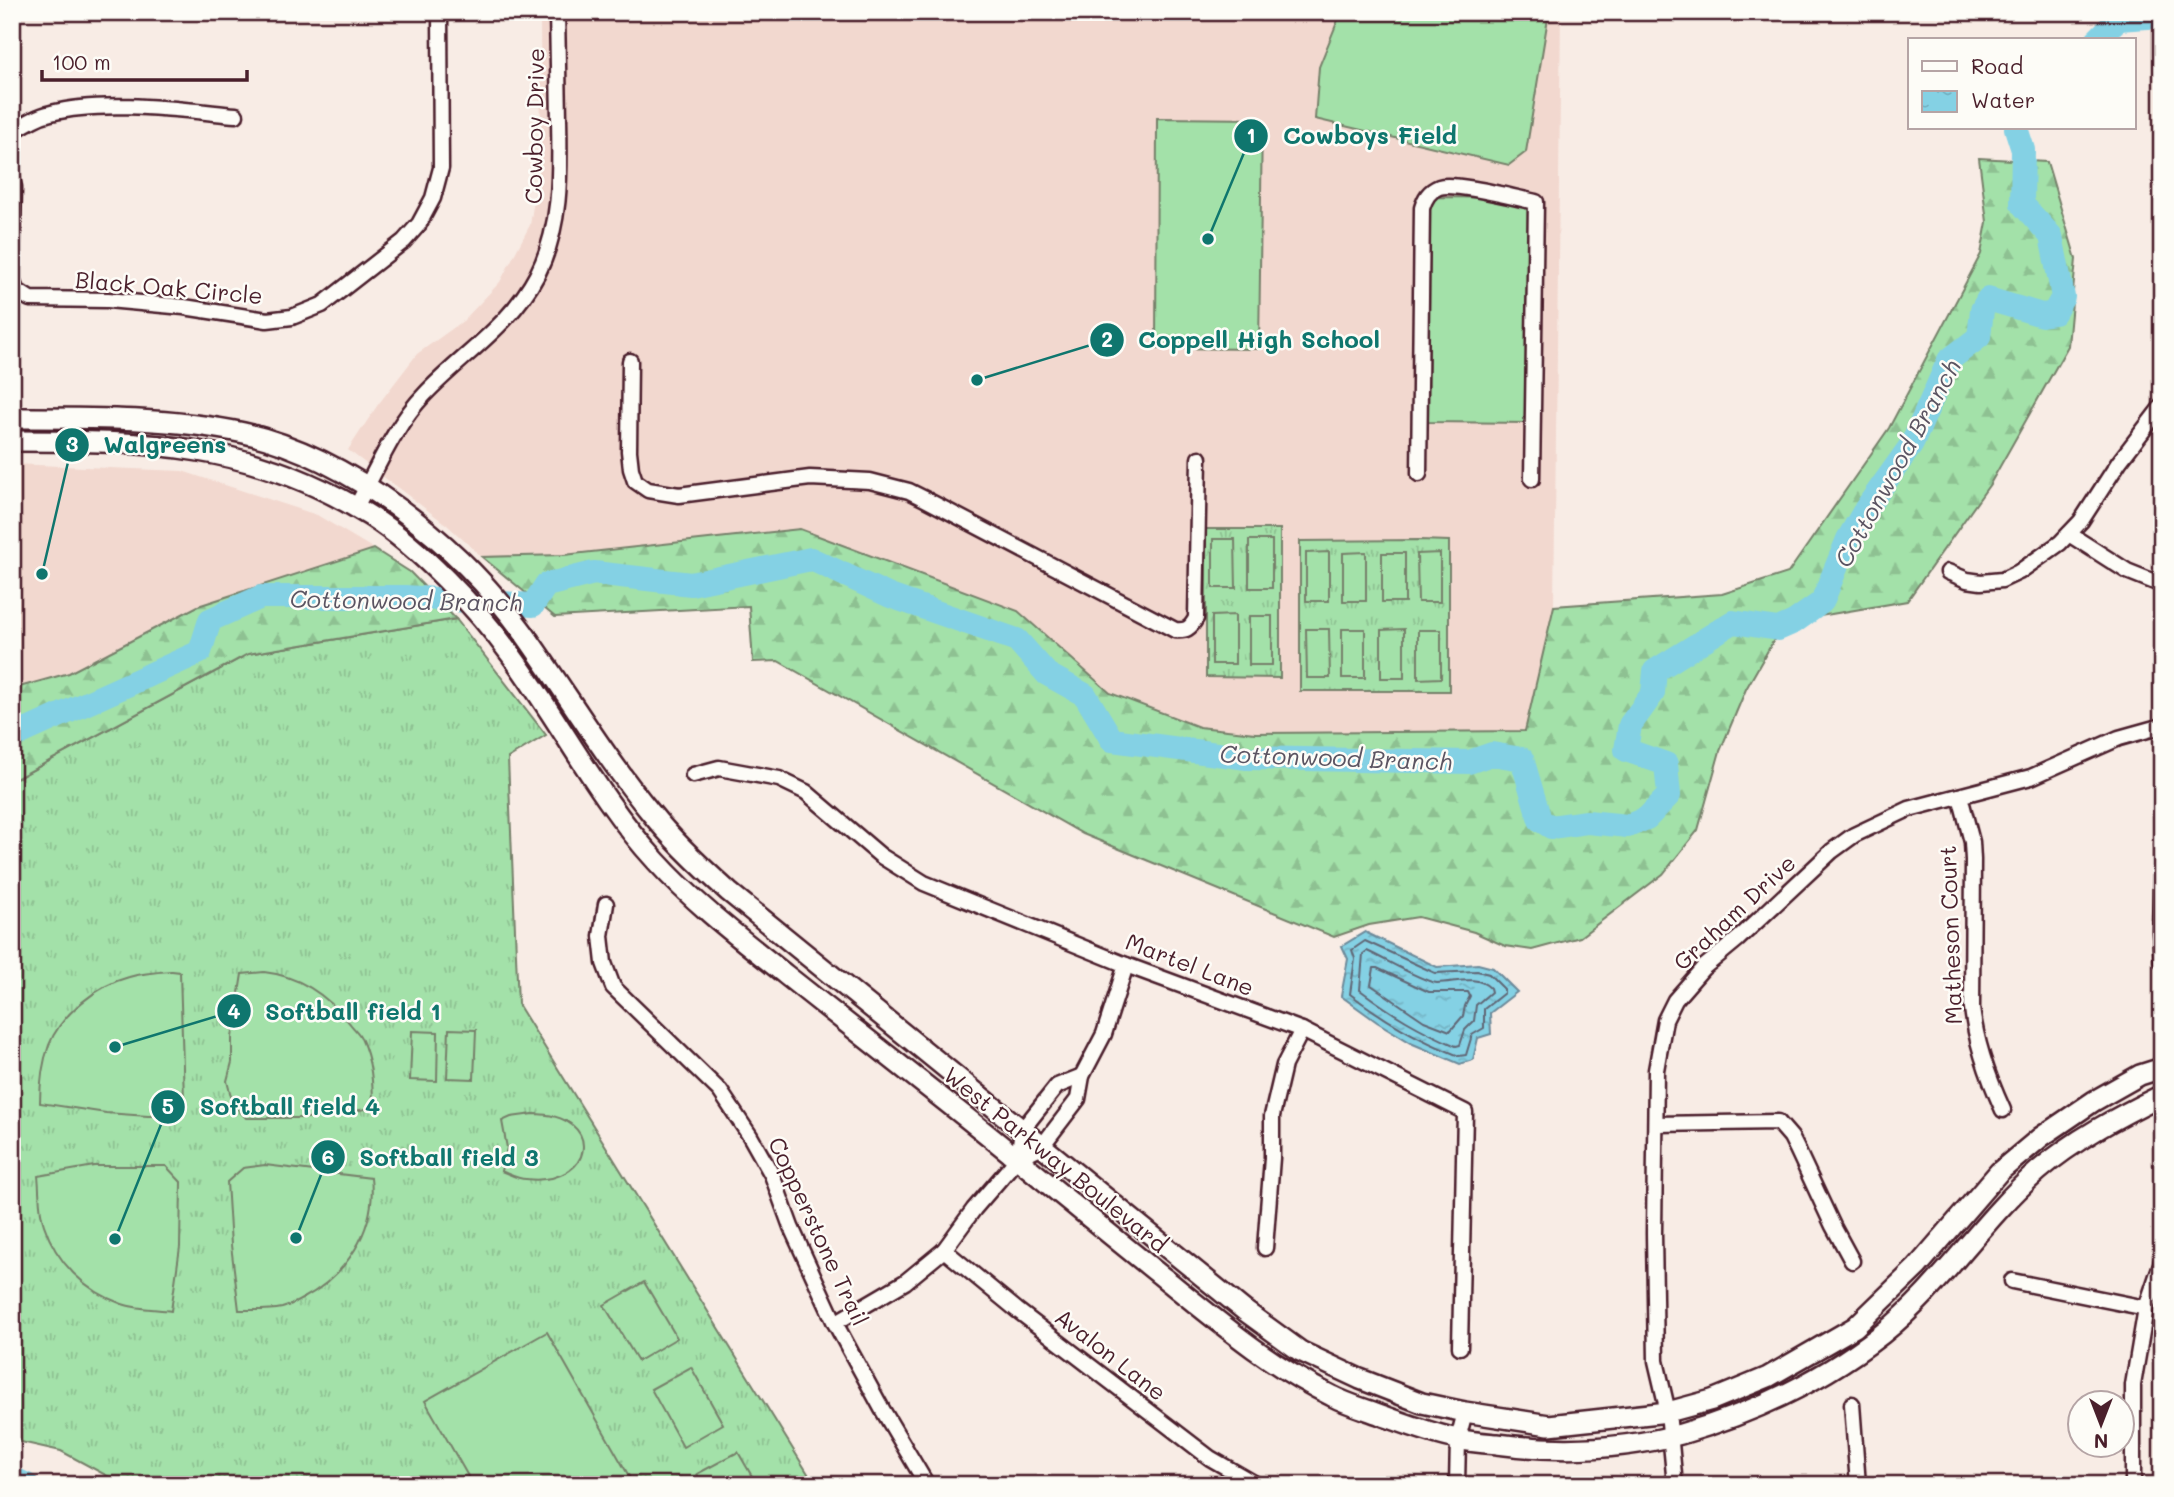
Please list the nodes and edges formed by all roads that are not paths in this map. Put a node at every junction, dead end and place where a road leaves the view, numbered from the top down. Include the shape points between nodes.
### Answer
1 (440, 12) edge
2 (557, 12) edge
3 (236, 115) dead end
4 (12, 132) edge
5 (12, 179) edge
6 (12, 265) edge
7 (12, 280) edge
8 (630, 361) dead end
9 (2160, 413) edge
10 (12, 418) edge
11 (12, 441) edge
12 (1199, 458) dead end
13 (1419, 474) dead end
14 (1532, 479) dead end
15 (367, 487) junction
16 (356, 507) junction
17 (2069, 534) junction
18 (1948, 572) dead end
19 (2162, 585) edge
20 (2162, 726) edge
21 (693, 775) dead end
22 (1960, 796) junction
23 (2162, 846) edge
24 (606, 905) dead end
25 (2162, 961) edge
26 (1125, 965) junction
27 (1302, 1030) junction
28 (2162, 1068) edge
29 (1082, 1076) junction
30 (2162, 1094) edge
31 (2003, 1110) dead end
32 (1656, 1124) junction
33 (1022, 1130) junction
34 (1042, 1146) junction
35 (1018, 1158) junction
36 (1265, 1248) dead end
37 (944, 1250) junction
38 (1852, 1261) dead end
39 (2162, 1261) edge
40 (2012, 1281) dead end
41 (2146, 1308) junction
42 (835, 1323) junction
43 (1460, 1347) dead end
44 (1852, 1404) dead end
45 (1465, 1412) junction
46 (1668, 1412) junction
47 (1671, 1437) junction
48 (1458, 1439) junction
49 (927, 1485) edge
50 (1257, 1485) edge
51 (1457, 1485) edge
52 (1675, 1485) edge
53 (1858, 1485) edge
54 (2133, 1485) edge

1 - 7 street, Black Oak Circle via 441,168 433,198 404,241 322,305 292,317 267,320 121,301 30,299 16,290
2 - 15 street, Cowboy Drive via 560,185 554,226 537,274 513,313 424,394 396,432
3 - 4 street via 162,108 73,108 32,119
5 - 6 street
8 - 12 street via 629,452 635,481 648,491 679,495 810,478 890,486 925,499 1175,630 1191,627 1196,618
9 - 17 street
10 - 15 street, West Parkway Boulevard via 145,419 244,433 326,464
11 - 16 street, West Parkway Boulevard via 109,441 219,453 304,481
13 - 14 street via 1422,208 1435,188 1450,186 1536,202
15 - 16 street, Cowboy Drive
15 - 33 street, West Parkway Boulevard via 431,533 484,586 521,629 651,814 697,863
16 - 35 street, West Parkway Boulevard via 401,538 491,629 618,816 657,862 711,915
17 - 18 street via 2001,580 1967,580
17 - 19 street via 2127,571
20 - 22 street, Graham Drive via 2119,738 2031,777
21 - 26 street, Martel Lane via 719,768 779,779 806,792 881,856 925,883
22 - 31 street, Matheson Court via 1972,842 1974,1028
22 - 32 street, Graham Drive via 1909,809 1854,835 1703,968 1675,1000 1665,1020 1656,1070
23 - 25 street
24 - 42 street, Copperstone Trail via 601,936 613,987 720,1091 750,1136 772,1175
26 - 27 street, Martel Lane
26 - 29 street via 1104,1034
27 - 36 street via 1284,1065 1272,1116
27 - 43 street, Martel Lane via 1465,1112
28 - 46 street, West Parkway Boulevard via 2094,1101 1999,1172 1917,1267 1855,1327 1768,1377
29 - 33 street via 1058,1086
29 - 34 street via 1078,1099
30 - 47 street, West Parkway Boulevard via 2091,1133 2040,1169 1941,1278 1885,1331 1833,1368 1727,1420
32 - 38 street via 1778,1122 1791,1137
32 - 46 street, Graham Drive via 1656,1361
33 - 34 street, West Parkway Boulevard
33 - 35 street
34 - 35 street
34 - 45 street, West Parkway Boulevard via 1300,1351 1422,1403
35 - 37 street
35 - 48 street, West Parkway Boulevard via 1246,1345 1333,1397
37 - 42 street via 905,1282
37 - 50 street, Avalon Lane via 1210,1458
39 - 41 street
40 - 41 street
41 - 54 street via 2133,1385
42 - 49 street, Copperstone Trail
44 - 53 street
45 - 46 street, West Parkway Boulevard via 1549,1425
45 - 48 street
46 - 47 street, Graham Drive
47 - 48 street, West Parkway Boulevard via 1543,1450
47 - 52 street, Graham Drive
48 - 51 street

